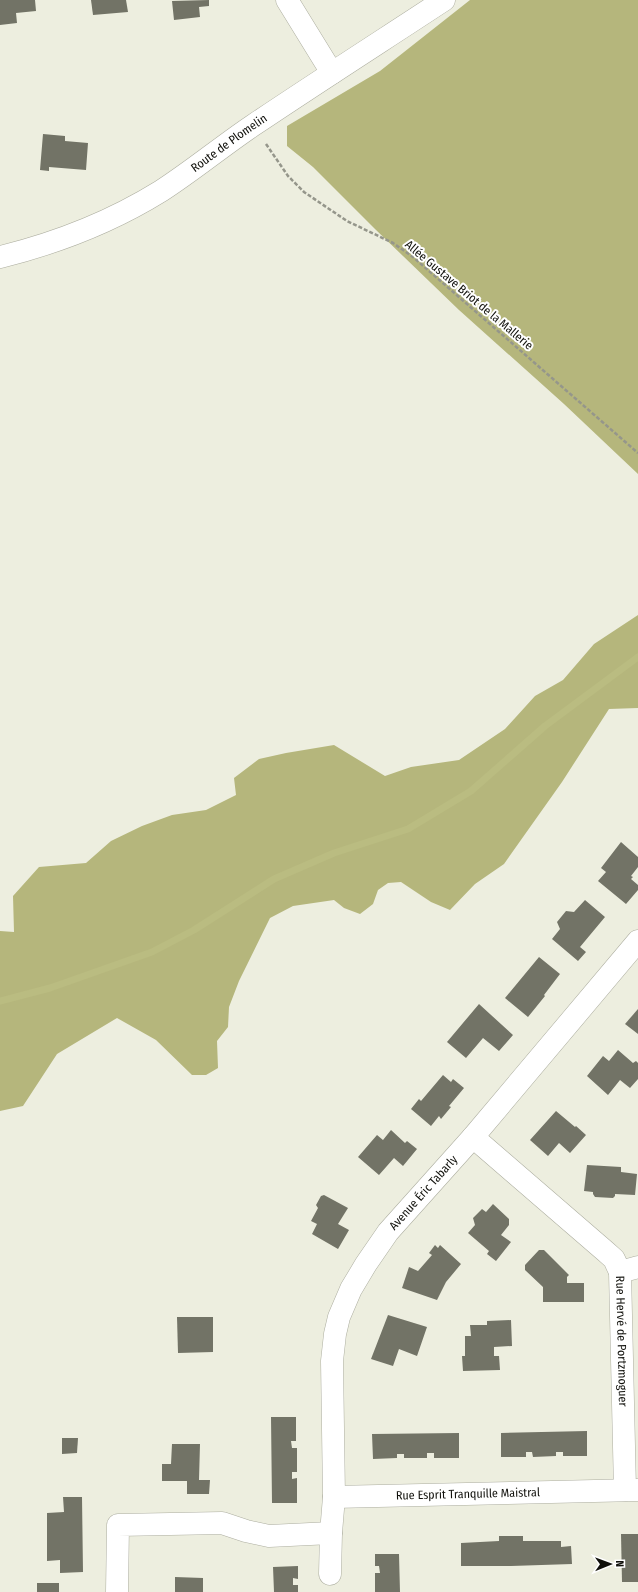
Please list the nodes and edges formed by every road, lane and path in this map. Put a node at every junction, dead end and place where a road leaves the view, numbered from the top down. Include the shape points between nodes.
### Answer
1 (287, 0) edge
2 (444, 0) edge
3 (332, 73) junction
4 (251, 127) junction
5 (0, 257) edge
6 (638, 453) edge
7 (638, 941) edge
8 (473, 1137) junction
9 (629, 1269) edge
10 (632, 1490) edge
11 (334, 1497) junction
12 (331, 1533) junction
13 (330, 1574) dead end
14 (117, 1592) edge

1 - 3 street
2 - 3 street, Route de Plomelin
3 - 4 street, Route de Plomelin
4 - 5 street, Route de Plomelin via 161,190 112,218 51,243
4 - 6 path, Allée Gustave Briot de la Mallerie via 266,143 288,176 304,192 347,221 393,243 413,257
7 - 8 street, Avenue Éric Tabarly
8 - 9 street, Rue Hervé de Portzmoguer via 614,1259
8 - 11 street, Avenue Éric Tabarly via 388,1232 359,1275 339,1318 332,1361
9 - 10 street, Rue Hervé de Portzmoguer
10 - 11 street, Rue Esprit Tranquille Maistral
11 - 12 street
12 - 13 street
12 - 14 street via 269,1536 222,1523 118,1525

